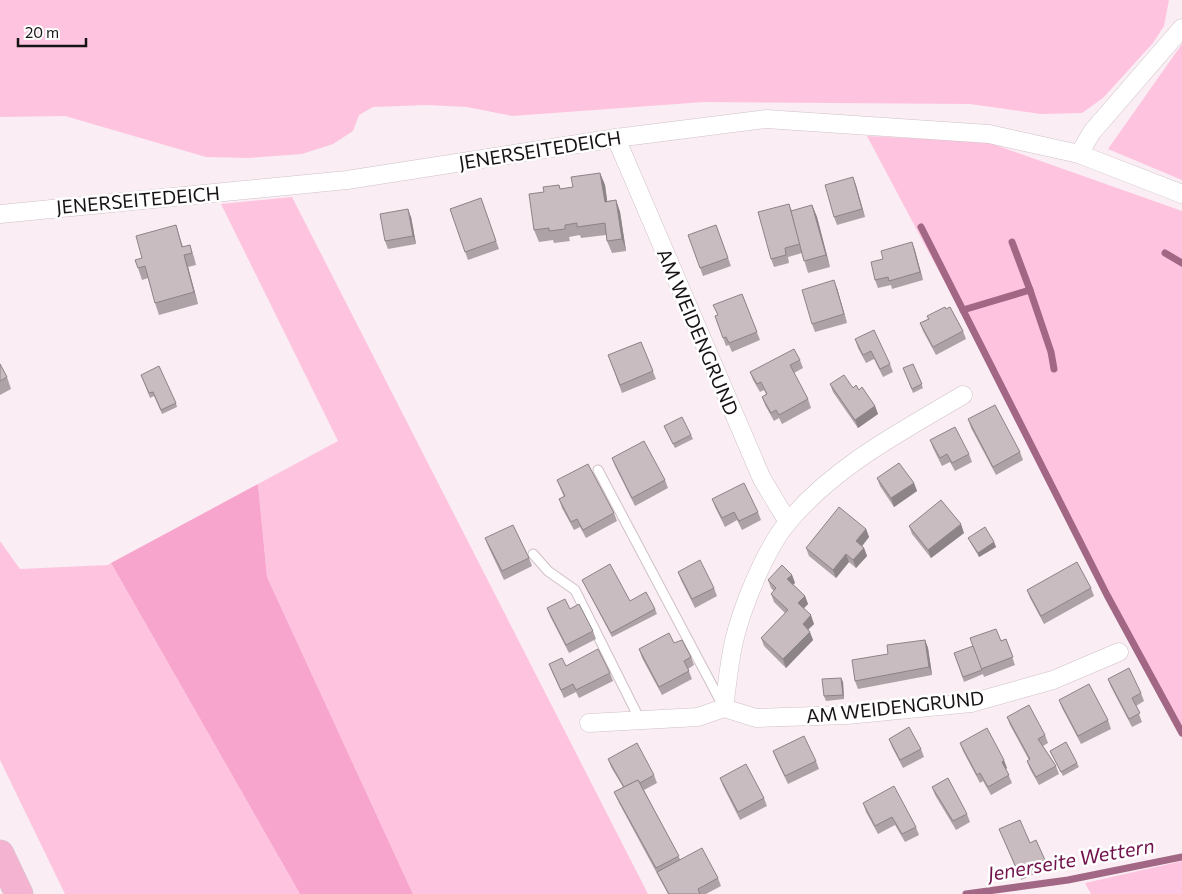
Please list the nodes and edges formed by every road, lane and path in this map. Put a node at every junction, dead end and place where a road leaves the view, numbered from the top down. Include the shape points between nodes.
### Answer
1 (1182, 28) edge
2 (616, 138) junction
3 (1079, 154) junction
4 (1182, 194) edge
5 (0, 214) edge
6 (963, 395) dead end
7 (598, 470) dead end
8 (788, 522) junction
9 (533, 554) dead end
10 (1118, 652) dead end
11 (724, 708) junction
12 (640, 720) junction
13 (588, 723) dead end
14 (0, 854) edge
15 (19, 894) edge

1 - 3 street via 1092,132
2 - 3 street, JENERSEITEDEICH via 766,119 989,134
2 - 5 street, JENERSEITEDEICH via 347,180
2 - 8 street, AM WEIDENGRUND via 762,479
3 - 4 street, JENERSEITEDEICH
6 - 8 street via 904,429 836,475
7 - 11 lane
8 - 11 street via 756,574 734,640
9 - 12 lane via 548,571 575,590
10 - 11 street, AM WEIDENGRUND via 1053,680 971,703 847,715 756,718
11 - 12 street via 698,717
12 - 13 street
14 - 15 highway

